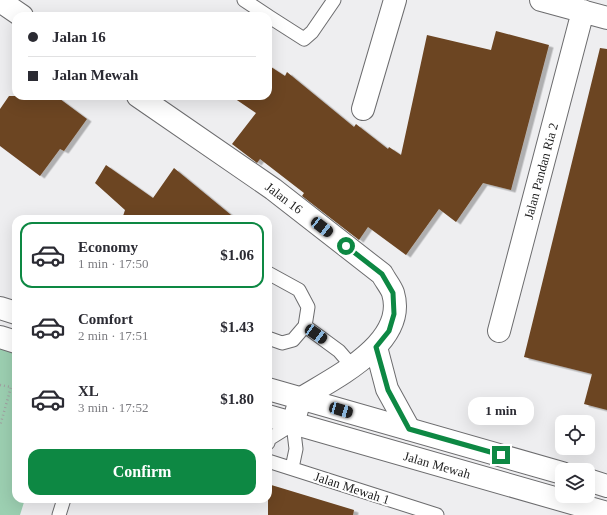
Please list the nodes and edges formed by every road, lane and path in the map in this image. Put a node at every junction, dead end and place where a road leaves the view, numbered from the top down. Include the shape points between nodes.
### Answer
1 (244, 0) edge
2 (334, 0) edge
3 (395, 0) edge
4 (541, 0) edge
5 (0, 1) edge
6 (583, 11) junction
7 (16, 12) edge
8 (262, 12) edge
9 (607, 18) edge
10 (272, 19) edge
11 (144, 100) edge
12 (363, 109) dead end
13 (272, 275) edge
14 (0, 308) edge
15 (12, 312) edge
16 (305, 326) junction
17 (499, 331) dead end
18 (0, 337) edge
19 (272, 339) edge
20 (12, 341) edge
21 (376, 347) junction
22 (352, 366) junction
23 (0, 384) edge
24 (272, 390) edge
25 (300, 398) junction
26 (272, 417) edge
27 (293, 424) junction
28 (0, 426) edge
29 (409, 429) junction
30 (272, 437) edge
31 (272, 462) edge
32 (292, 468) junction
33 (555, 471) edge
34 (595, 482) edge
35 (607, 486) edge
36 (63, 503) edge
37 (607, 513) edge
38 (59, 515) edge
39 (437, 515) edge

1 - 8 lane
2 - 10 lane via 304,40
3 - 12 street
4 - 6 street
5 - 7 street
6 - 9 street
6 - 17 street, Jalan Pandan Ria 2
11 - 21 street, Jalan 16 via 274,189 382,274 393,293 394,314 389,331
13 - 16 lane via 299,290 308,307
14 - 15 street
16 - 19 lane via 293,340 282,343
16 - 22 lane via 339,350
18 - 20 street
21 - 22 street, Jalan 16
21 - 29 street via 388,390
22 - 25 street, Jalan 16
23 - 28 path via 11,387
24 - 25 street, Jalan Mewah
25 - 27 street
25 - 29 street, Jalan Mewah
26 - 27 street, Jalan Mewah
27 - 30 lane
27 - 32 lane via 296,449
27 - 37 street, Jalan Mewah
29 - 33 street, Jalan Mewah
31 - 32 lane, Jalan Mewah 1
32 - 39 lane, Jalan Mewah 1
34 - 35 street
36 - 38 lane

